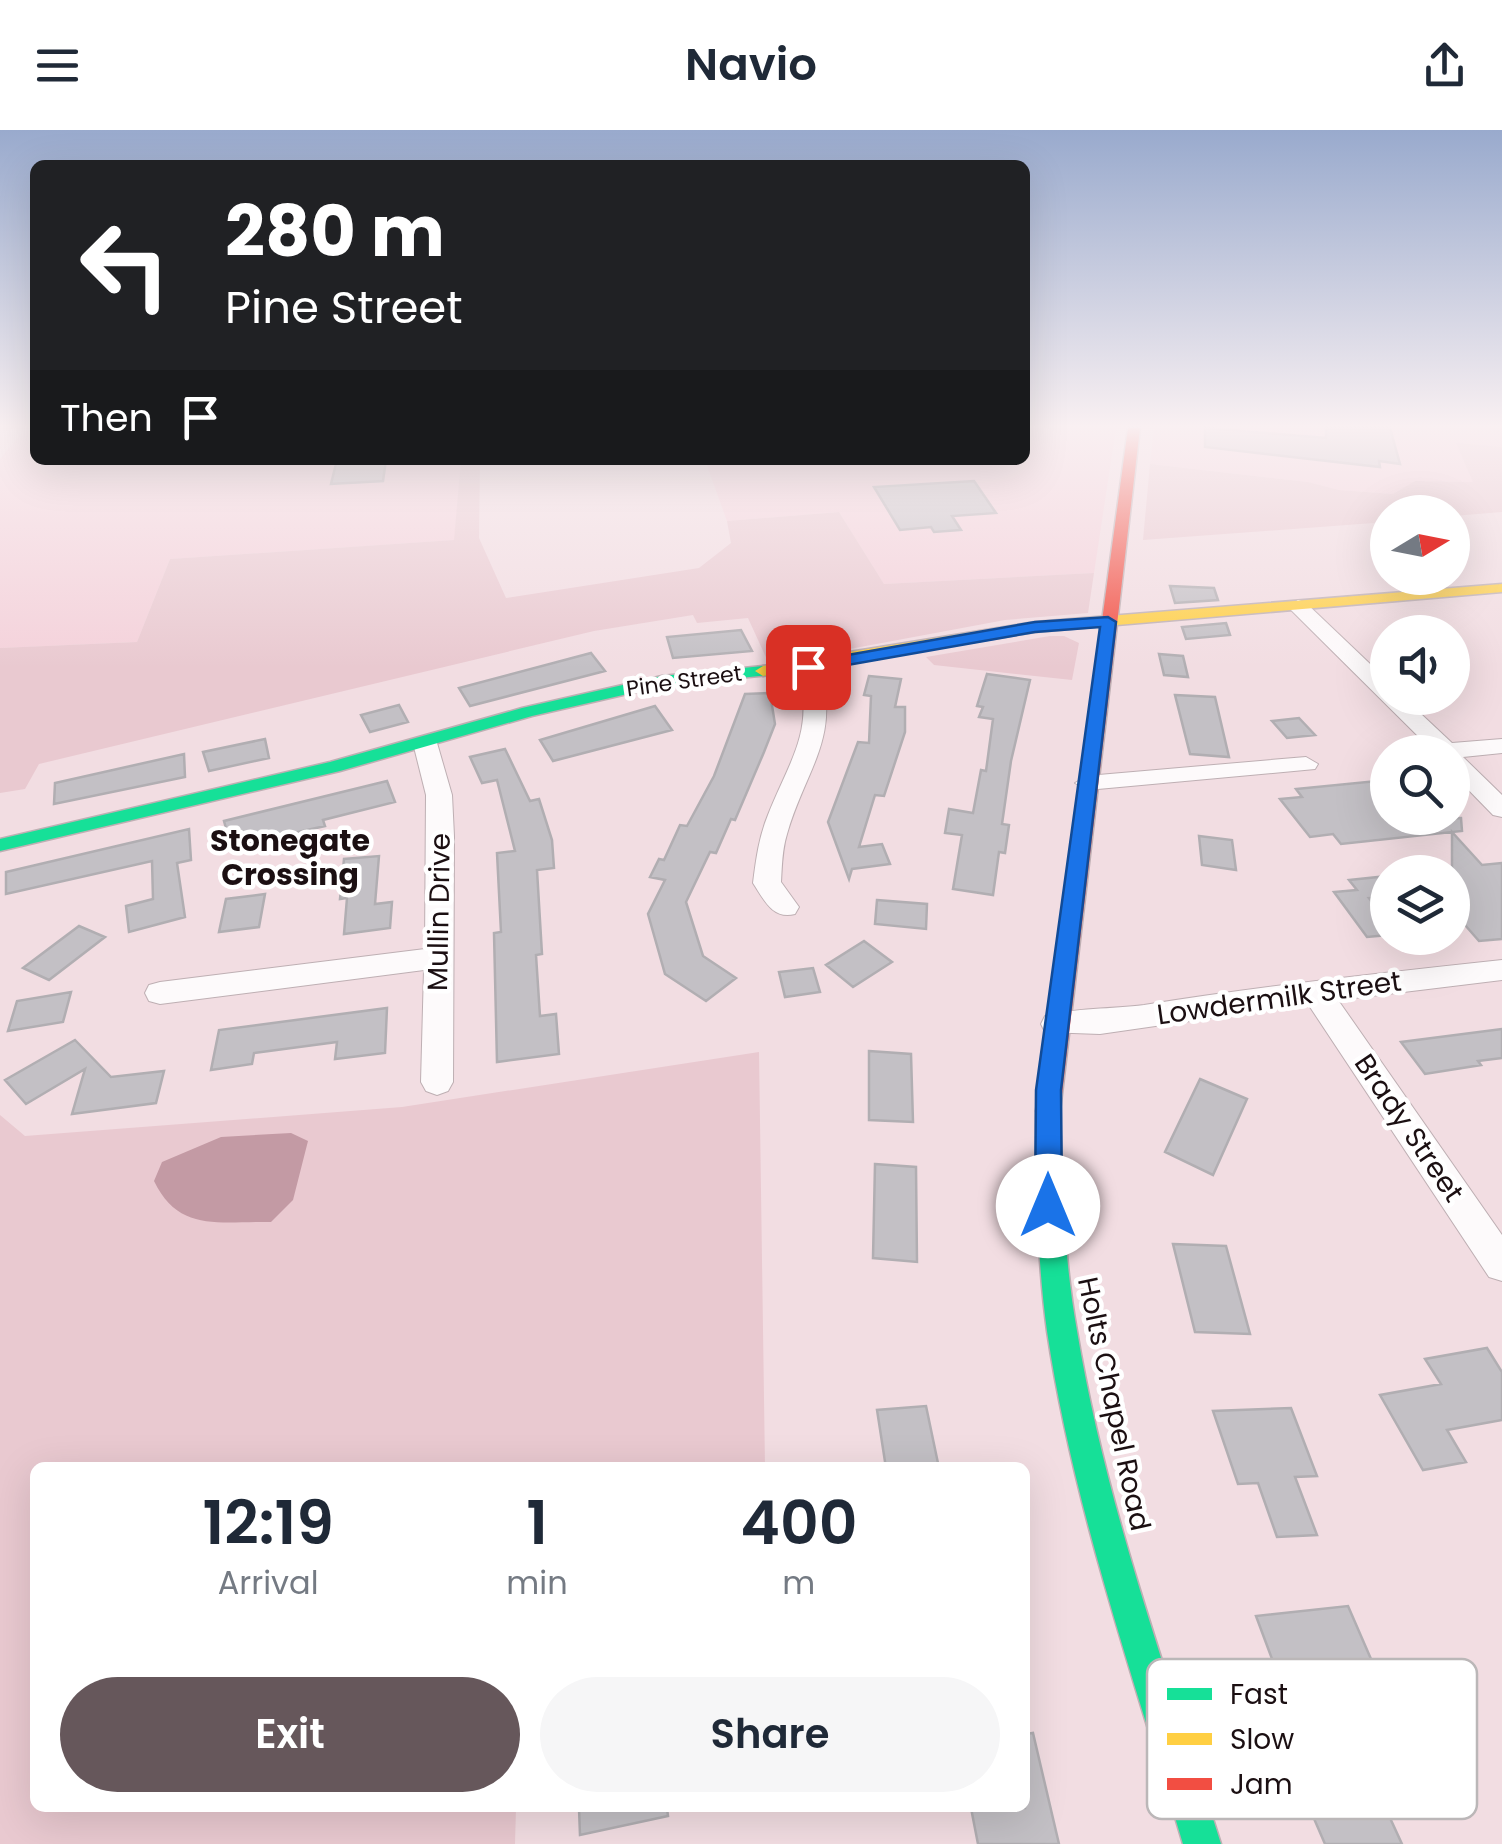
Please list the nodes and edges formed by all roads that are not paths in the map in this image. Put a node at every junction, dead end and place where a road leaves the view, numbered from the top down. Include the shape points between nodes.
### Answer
1 (1123, 508) edge
2 (1502, 588) edge
3 (1298, 606) junction
4 (1108, 622) junction
5 (808, 667) junction
6 (1370, 677) edge
7 (1408, 715) edge
8 (1429, 735) edge
9 (424, 743) junction
10 (1502, 746) edge
11 (1470, 749) edge
12 (1306, 764) dead end
13 (1470, 776) edge
14 (1087, 784) junction
15 (1502, 809) edge
16 (0, 845) edge
17 (785, 907) dead end
18 (440, 958) junction
19 (1502, 970) edge
20 (1316, 992) junction
21 (160, 993) dead end
22 (1056, 1024) junction
23 (437, 1082) dead end
24 (1502, 1265) edge
25 (1147, 1660) edge
26 (1195, 1819) edge
27 (1202, 1844) edge

1 - 4 street, Holts Chapel Road
2 - 3 street, Pine Street
3 - 4 street, Pine Street
3 - 6 street
4 - 5 street, Pine Street via 1035,627
4 - 14 street, Holts Chapel Road
5 - 9 street, Pine Street via 645,684
5 - 17 street via 819,712 814,740 772,838 767,883
7 - 8 street
9 - 16 street, Pine Street
9 - 18 street, Mullin Drive via 440,795
10 - 11 street
12 - 14 street
13 - 15 street
14 - 22 street, Holts Chapel Road
18 - 21 street
18 - 23 street, Mullin Drive
19 - 20 street, Lowdermilk Street
20 - 22 street, Lowdermilk Street
20 - 24 street, Brady Street
22 - 25 street, Holts Chapel Road via 1048,1090 1048,1206 1062,1331 1101,1506
26 - 27 street, Holts Chapel Road

